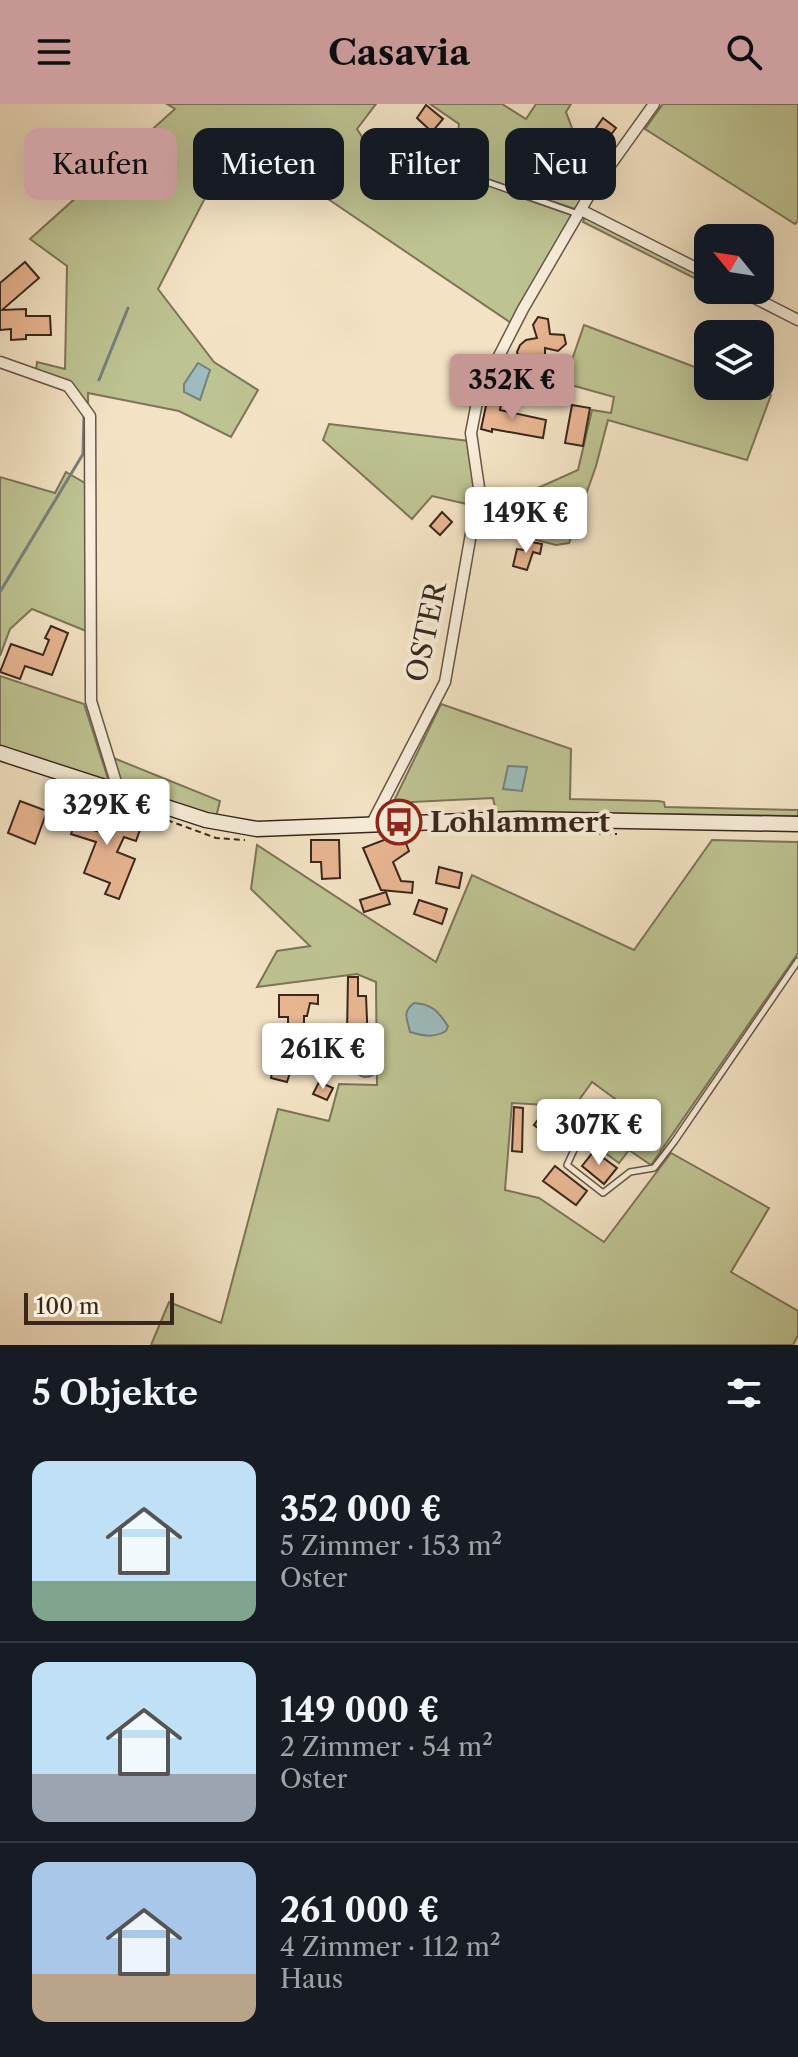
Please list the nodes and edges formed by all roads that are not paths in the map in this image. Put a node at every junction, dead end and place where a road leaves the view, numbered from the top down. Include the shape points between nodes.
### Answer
1 (654, 104) edge
2 (489, 182) edge
3 (580, 212) junction
4 (694, 267) edge
5 (767, 304) edge
6 (798, 320) edge
7 (0, 362) edge
8 (0, 753) edge
9 (119, 792) junction
10 (372, 823) junction
11 (798, 824) edge
12 (798, 961) edge
13 (580, 1137) dead end

1 - 3 street, OSTER
2 - 3 lane
3 - 4 street
3 - 10 street, OSTER via 478,397 471,433 479,488 445,682
5 - 6 street
7 - 9 street via 68,386 90,416 91,701
8 - 9 main road
9 - 10 main road via 206,820 257,829
10 - 11 main road via 518,819
12 - 13 lane via 654,1168 630,1172 603,1193 567,1165

